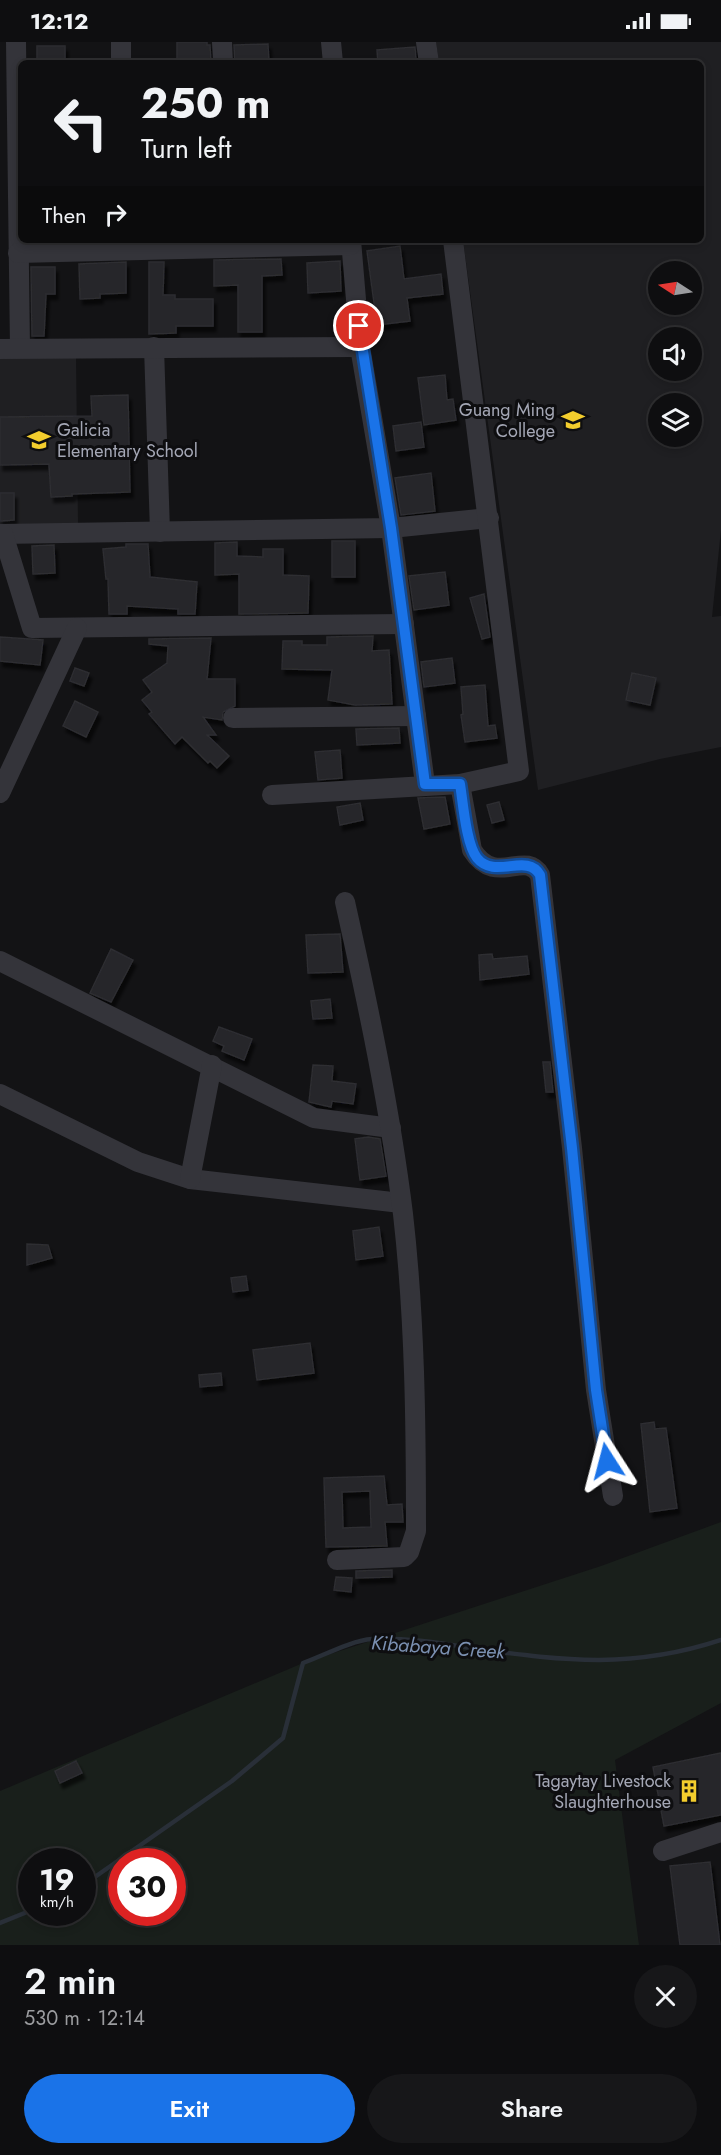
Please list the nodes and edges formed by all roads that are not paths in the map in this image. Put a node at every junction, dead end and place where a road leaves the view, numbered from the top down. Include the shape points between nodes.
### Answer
1 (16, 42) edge
2 (121, 42) edge
3 (222, 42) edge
4 (331, 42) edge
5 (426, 42) edge
6 (121, 60) edge
7 (223, 60) edge
8 (333, 60) edge
9 (429, 60) edge
10 (290, 243) edge
11 (351, 243) edge
12 (453, 243) edge
13 (229, 244) edge
14 (125, 245) edge
15 (18, 253) junction
16 (153, 347) junction
17 (360, 347) junction
18 (10, 349) edge
19 (489, 518) junction
20 (391, 528) junction
21 (160, 532) junction
22 (1, 534) edge
23 (404, 624) junction
24 (77, 628) junction
25 (416, 716) junction
26 (232, 718) dead end
27 (425, 784) junction
28 (460, 784) junction
29 (0, 793) edge
30 (273, 795) dead end
31 (345, 902) dead end
32 (0, 961) edge
33 (212, 1065) junction
34 (0, 1094) edge
35 (391, 1128) junction
36 (190, 1179) junction
37 (401, 1203) junction
38 (613, 1496) dead end
39 (337, 1560) dead end
40 (721, 1832) edge
41 (663, 1851) dead end

1 - 15 street
2 - 6 street
3 - 7 street
4 - 8 street
5 - 9 street
10 - 13 street
11 - 17 street
12 - 19 street
13 - 14 street
14 - 15 street
15 - 18 street
16 - 17 street
16 - 18 street
16 - 21 street
17 - 20 street
19 - 20 street
19 - 28 street via 519,771
20 - 21 street
20 - 23 street
21 - 22 street
22 - 24 street via 32,628
23 - 24 street
23 - 25 street
24 - 29 street
25 - 26 street
25 - 27 street
27 - 28 street
27 - 30 street
28 - 38 street via 472,850 477,858 498,869 532,866 540,875 596,1390
31 - 35 street
32 - 33 street
33 - 35 street via 314,1118
33 - 36 street
34 - 36 street via 138,1162
35 - 37 street
36 - 37 street
37 - 39 street via 416,1384 416,1531 404,1557
40 - 41 street

